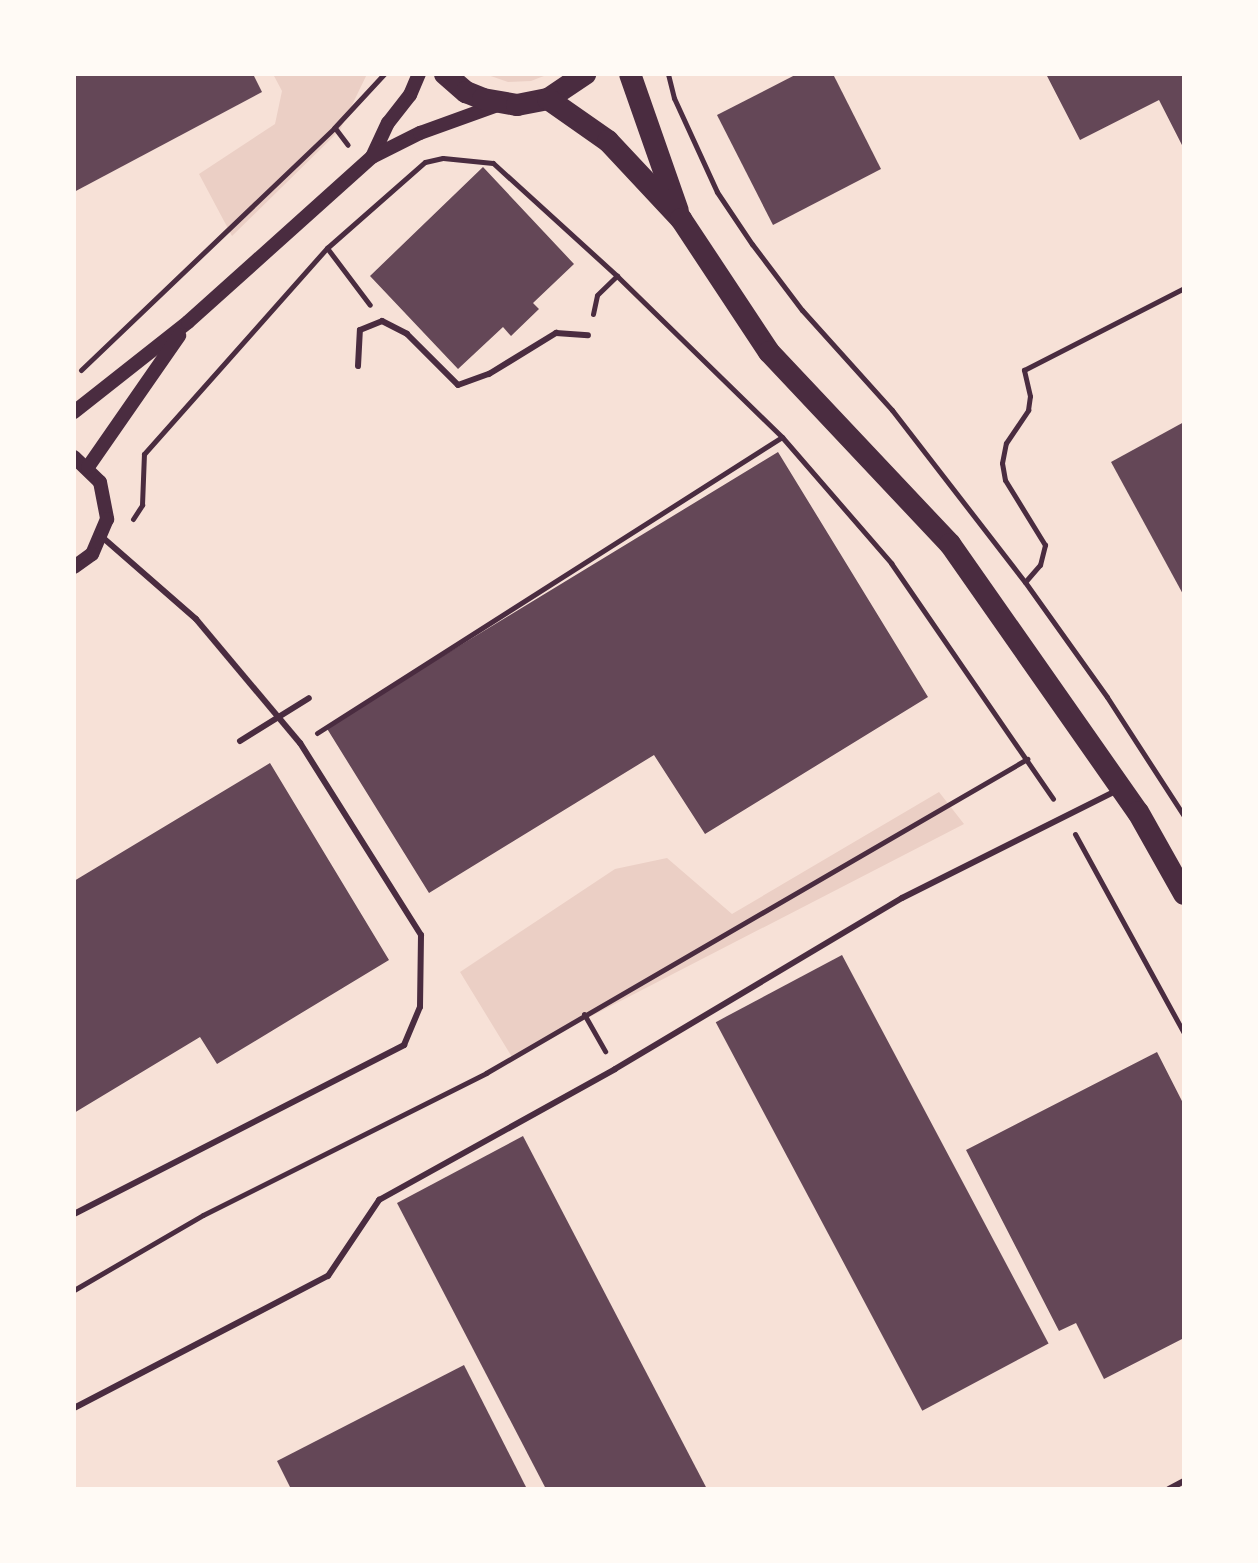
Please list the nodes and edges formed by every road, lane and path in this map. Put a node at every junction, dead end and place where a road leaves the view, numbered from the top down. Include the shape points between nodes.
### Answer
1 (384, 74) edge
2 (419, 74) edge
3 (445, 74) edge
4 (585, 74) edge
5 (630, 74) edge
6 (668, 74) edge
7 (548, 99) junction
8 (501, 104) junction
9 (372, 157) junction
10 (681, 219) junction
11 (327, 248) junction
12 (617, 276) junction
13 (1184, 288) edge
14 (382, 321) junction
15 (188, 322) junction
16 (588, 335) joint
17 (358, 366) dead end
18 (74, 377) edge
19 (74, 412) edge
20 (782, 437) junction
21 (74, 457) edge
22 (88, 467) junction
23 (102, 537) junction
24 (115, 548) junction
25 (74, 567) edge
26 (1025, 582) junction
27 (309, 698) dead end
28 (282, 717) junction
29 (240, 741) dead end
30 (300, 743) junction
31 (1027, 759) junction
32 (1033, 767) dead end
33 (1121, 788) junction
34 (1184, 816) edge
35 (1090, 859) dead end
36 (1184, 894) edge
37 (584, 1014) junction
38 (1184, 1033) edge
39 (615, 1069) junction
40 (74, 1214) edge
41 (74, 1290) edge
42 (74, 1408) edge
43 (1184, 1481) edge
44 (1169, 1489) edge

1 - 18 path
2 - 9 street
3 - 8 highway via 466,92
4 - 7 highway
5 - 10 highway
6 - 26 path via 717,192 752,244 802,310 892,410
7 - 8 highway
7 - 10 highway via 608,141
8 - 9 street
9 - 15 street
10 - 33 highway via 769,352 950,544
11 - 12 path via 425,162 443,158 493,163
11 - 14 path
11 - 24 path via 144,454 142,505
12 - 16 path via 597,295
12 - 20 path
13 - 26 path via 1024,370 1028,410 1006,443 1002,463 1005,480 1045,545 1040,565
14 - 16 lane via 407,334 458,385 489,374 556,333
14 - 17 lane via 360,330
15 - 19 street
15 - 22 street
20 - 30 path
20 - 31 path via 891,563
21 - 22 street
22 - 23 street via 107,500
23 - 24 lane
23 - 25 street via 92,554
24 - 28 lane via 196,619
26 - 34 path
27 - 28 lane
28 - 29 lane
28 - 30 lane
30 - 40 lane via 421,935 420,1007 404,1045
31 - 32 path
31 - 37 path
33 - 36 highway
33 - 39 lane via 902,898
35 - 38 path
37 - 39 path
37 - 41 path via 486,1073 203,1215
39 - 42 lane via 379,1200 328,1276
43 - 44 lane

